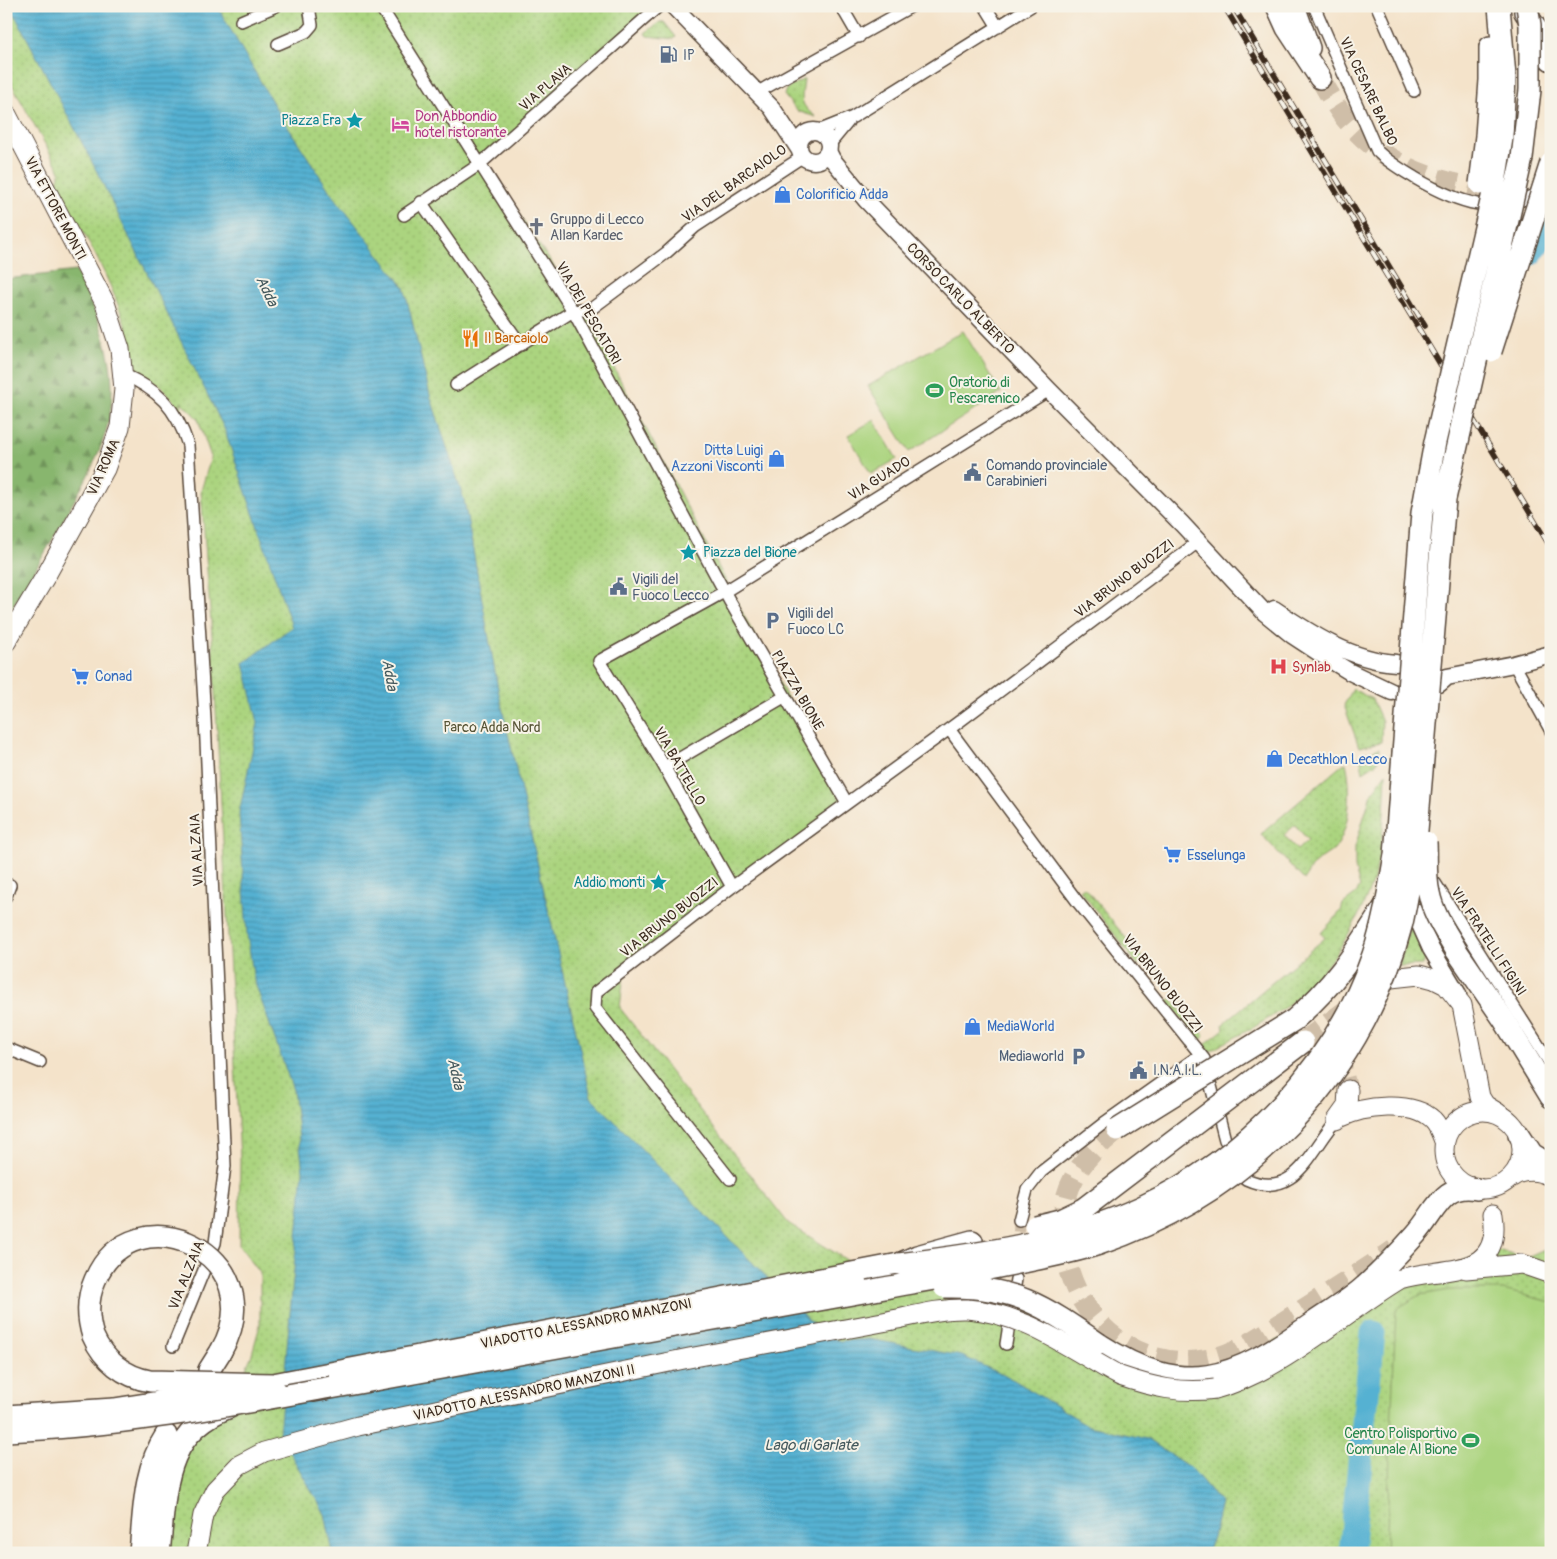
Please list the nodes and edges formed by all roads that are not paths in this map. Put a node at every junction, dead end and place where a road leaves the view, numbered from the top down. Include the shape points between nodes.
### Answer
1 (276, 6) edge
2 (309, 6) edge
3 (380, 6) edge
4 (659, 6) edge
5 (673, 6) edge
6 (841, 6) edge
7 (912, 6) edge
8 (985, 6) edge
9 (1031, 6) edge
10 (1277, 6) edge
11 (1294, 6) edge
12 (1314, 6) edge
13 (1377, 6) edge
14 (1486, 6) edge
15 (1499, 6) edge
16 (1521, 6) edge
17 (1527, 6) edge
18 (262, 9) edge
19 (241, 21) dead end
20 (998, 27) junction
21 (859, 37) junction
22 (278, 44) dead end
23 (1551, 60) edge
24 (1414, 91) dead end
25 (758, 92) junction
26 (772, 108) junction
27 (6, 113) edge
28 (853, 117) junction
29 (815, 130) junction
30 (829, 148) junction
31 (799, 150) junction
32 (813, 161) junction
33 (1551, 163) edge
34 (480, 164) junction
35 (1551, 184) edge
36 (866, 200) junction
37 (421, 202) junction
38 (404, 215) dead end
39 (1476, 264) junction
40 (92, 276) joint
41 (573, 312) junction
42 (522, 345) junction
43 (123, 374) junction
44 (456, 386) dead end
45 (1049, 390) junction
46 (1440, 535) junction
47 (1198, 542) junction
48 (1244, 589) junction
49 (724, 592) junction
50 (6, 642) edge
51 (1551, 654) edge
52 (599, 661) joint
53 (1514, 664) junction
54 (784, 697) junction
55 (1430, 699) dead end
56 (949, 730) junction
57 (1551, 731) edge
58 (1422, 764) junction
59 (665, 767) junction
60 (847, 803) junction
61 (1434, 883) dead end
62 (732, 887) junction
63 (1387, 903) junction
64 (1414, 912) dead end
65 (1391, 978) dead end
66 (1462, 1005) junction
67 (1303, 1042) tunnel mouth
68 (6, 1048) edge
69 (1200, 1055) junction
70 (40, 1062) dead end
71 (1551, 1065) edge
72 (1551, 1097) edge
73 (1372, 1108) junction
74 (1501, 1115) junction
75 (1338, 1119) junction
76 (1117, 1130) tunnel mouth
77 (1519, 1134) junction
78 (1225, 1140) dead end
79 (1444, 1141) junction
80 (1551, 1166) edge
81 (1551, 1176) edge
82 (730, 1179) dead end
83 (1246, 1179) dead end
84 (1509, 1179) junction
85 (1477, 1189) junction
86 (1493, 1214) junction
87 (1019, 1220) tunnel mouth
88 (899, 1264) junction
89 (1460, 1270) junction
90 (1551, 1274) edge
91 (1016, 1279) dead end
92 (869, 1291) junction
93 (1006, 1344) dead end
94 (173, 1346) dead end
95 (210, 1370) dead end
96 (1216, 1381) junction
97 (273, 1384) junction
98 (331, 1387) junction
99 (6, 1416) edge
100 (6, 1431) edge
101 (166, 1435) dead end
102 (140, 1553) edge
103 (159, 1553) edge
104 (196, 1553) edge

1 - 18 street
2 - 22 street via 312,25 306,32
3 - 34 street, VIA DEI PESCATORI
4 - 34 street, VIA PLAVA
5 - 25 main road
6 - 21 street
7 - 21 street
8 - 20 street
9 - 20 street
10 - 11 highway via 1287,28 1320,78
12 - 35 street, VIA CESARE BALBO via 1377,151 1384,158 1420,181 1468,204 1496,206 1529,198
13 - 24 street
14 - 39 highway, bridge via 1490,80 1475,238
15 - 39 highway, bridge via 1505,61 1503,128 1494,188
16 - 23 highway, bridge via 1541,36
17 - 46 highway, bridge via 1530,90 1522,158 1452,458
18 - 19 street
20 - 28 street
21 - 25 street
25 - 26 main road
26 - 29 main road
26 - 31 main road
27 - 40 main road, VIA ETTORE MONTI
28 - 29 street
28 - 30 street via 835,135
29 - 30 main road via 824,133
29 - 31 main road via 800,138
30 - 32 main road via 825,157
30 - 36 main road, CORSO CARLO ALBERTO via 832,158
31 - 32 main road via 803,157
31 - 41 street, VIA DEL BARCAIOLO via 799,159 695,227 591,309
32 - 36 main road, CORSO CARLO ALBERTO
33 - 46 highway, bridge via 1490,353 1465,460
34 - 37 street, VIA PLAVA
34 - 41 street, VIA DEI PESCATORI
36 - 45 main road, CORSO CARLO ALBERTO
37 - 38 street
37 - 42 street
39 - 63 highway, bridge via 1422,513 1395,855
40 - 43 main road, VIA ROMA via 114,326
41 - 42 street, VIA DEL BARCAIOLO
41 - 49 street, VIA DEI PESCATORI
42 - 44 street, VIA DEL BARCAIOLO
43 - 50 main road, VIA ROMA via 123,410 109,461
43 - 94 street, VIA ALZAIA via 149,386 166,402 188,445 205,720 225,1166 216,1243
45 - 47 main road, CORSO CARLO ALBERTO
45 - 49 street, VIA GUADO
46 - 58 highway, bridge
47 - 48 main road, CORSO CARLO ALBERTO
47 - 56 street, VIA BRUNO BUOZZI
48 - 48 main road, CORSO CARLO ALBERTO via 1265,613 1292,635 1350,672 1392,692 1389,676 1396,663 1331,645
49 - 52 street, VIA GUADO
49 - 54 street, PIAZZA BIONE
51 - 53 main road
52 - 59 street, VIA BATTELLO
53 - 55 main road via 1438,676
53 - 57 street
54 - 59 street
54 - 60 street, PIAZZA BIONE
56 - 60 street, VIA BRUNO BUOZZI
56 - 69 street, VIA BRUNO BUOZZI via 1077,901
58 - 72 highway, bridge via 1427,881 1435,911 1456,950
58 - 92 highway, bridge via 1409,891 1390,961 1356,1037 1310,1102 1280,1134 1245,1166 1206,1194 1170,1215 1128,1233 1060,1254
59 - 62 street, VIA BATTELLO
60 - 62 street, VIA BRUNO BUOZZI
61 - 71 street, VIA FRATELLI FIGINI
62 - 82 street, VIA BRUNO BUOZZI via 596,992 595,1008
63 - 76 highway, bridge via 1341,974 1294,1020
63 - 88 highway, bridge via 1359,990 1327,1048 1268,1120 1217,1164 1140,1208 1082,1229 966,1256
64 - 66 main road
65 - 66 main road via 1419,975 1434,979 1446,985
66 - 74 main road via 1480,1097 1485,1105
67 - 88 highway, bridge via 1083,1209 1060,1220 917,1256
68 - 70 street
69 - 78 street, VIA BRUNO BUOZZI via 1204,1059
69 - 87 street via 1104,1122 1041,1172 1027,1190
73 - 75 main road via 1353,1111
73 - 75 main road via 1355,1101 1348,1090 1347,1106
73 - 79 main road via 1416,1110 1439,1126
74 - 77 main road
74 - 79 main road via 1478,1111 1463,1116 1451,1126
75 - 83 street via 1306,1163 1290,1178 1277,1184 1259,1184
77 - 80 highway via 1532,1154
77 - 84 main road via 1522,1157
79 - 85 main road via 1444,1157 1450,1172 1462,1183
81 - 84 main road via 1526,1171
84 - 85 main road via 1493,1188
84 - 86 main road via 1499,1190
85 - 86 main road via 1488,1200
85 - 96 highway via 1466,1187 1449,1192 1416,1234 1364,1287 1272,1352
86 - 89 main road via 1494,1234 1488,1252 1473,1266
88 - 97 highway, VIADOTTO ALESSANDRO MANZONI
89 - 90 main road, VIADOTTO ALESSANDRO MANZONI II via 1522,1264
89 - 96 main road, VIADOTTO ALESSANDRO MANZONI II via 1400,1279 1262,1370 1228,1385
91 - 93 street
92 - 96 highway, bridge via 965,1287 1005,1292 1046,1309 1136,1366
92 - 98 highway, VIADOTTO ALESSANDRO MANZONI
95 - 97 highway, bridge via 232,1325 233,1298 221,1268 202,1249 177,1238 145,1239 120,1249 98,1272 89,1298 91,1330 104,1354 124,1372 150,1381
96 - 104 main road, VIADOTTO ALESSANDRO MANZONI II, bridge via 1199,1391 1168,1390 1127,1378 1034,1328 990,1313 948,1310 698,1356 358,1426 264,1452 243,1462 222,1480 207,1505
97 - 99 highway, bridge via 114,1409
98 - 100 highway, bridge via 134,1422 58,1430
98 - 103 highway, bridge via 235,1406 209,1417 195,1428 180,1445 170,1466
101 - 102 highway via 148,1472

